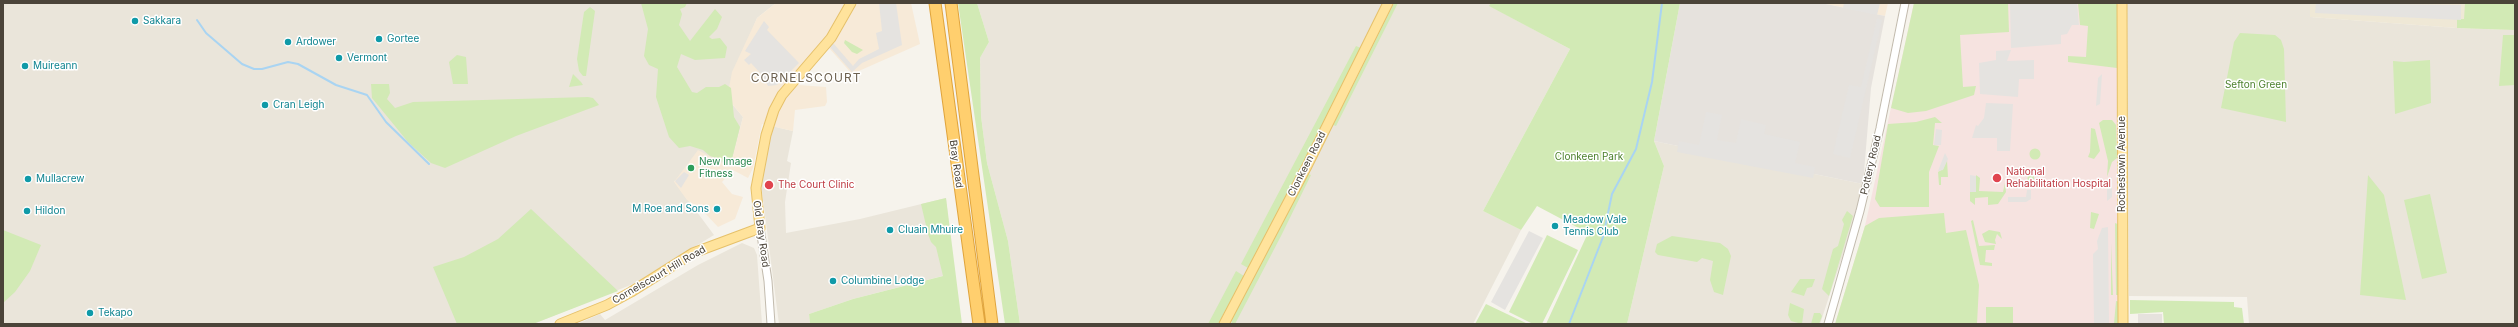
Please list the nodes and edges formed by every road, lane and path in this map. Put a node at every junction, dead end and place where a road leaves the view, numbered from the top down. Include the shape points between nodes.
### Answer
1 (851, 3) edge
2 (935, 3) edge
3 (951, 3) edge
4 (1388, 3) edge
5 (1905, 3) edge
6 (2122, 3) edge
7 (760, 228) junction
8 (560, 324) edge
9 (771, 324) edge
10 (979, 324) edge
11 (992, 324) edge
12 (1224, 324) edge
13 (1828, 324) edge
14 (2123, 324) edge

1 - 7 main road, Old Bray Road via 831,38 782,95 774,110 766,135 756,188
2 - 10 highway, Bray Road
3 - 11 highway, Bray Road
4 - 12 main road, Clonkeen Road via 1306,168
5 - 13 street, Pottery Road via 1880,128 1857,224
6 - 14 main road, Rochestown Avenue
7 - 8 main road, Cornelscourt Hill Road via 693,253 607,305
7 - 9 street, Old Bray Road

